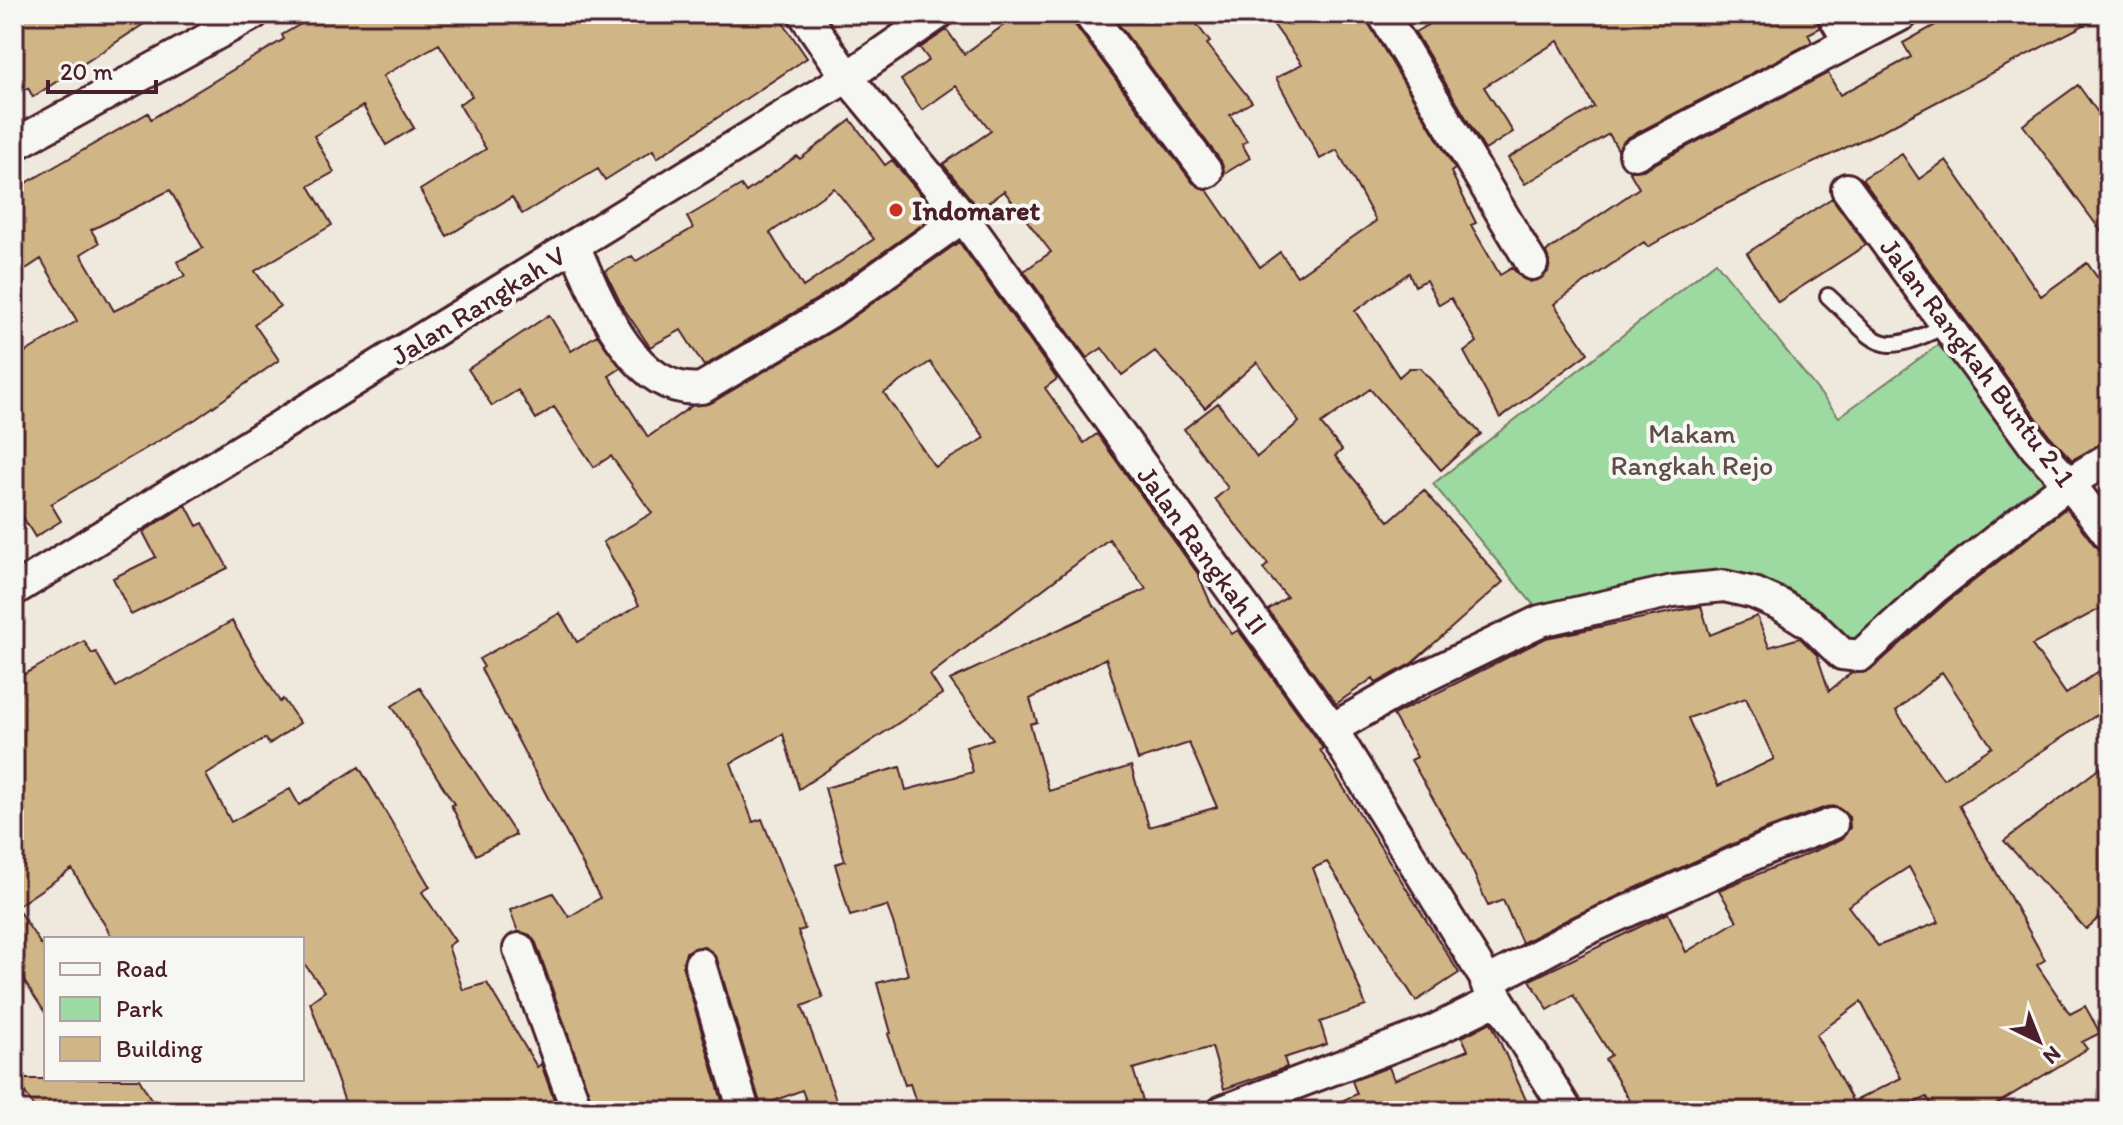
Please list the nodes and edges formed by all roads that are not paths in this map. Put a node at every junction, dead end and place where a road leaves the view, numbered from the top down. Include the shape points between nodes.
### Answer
1 (253, 14) edge
2 (804, 14) edge
3 (938, 14) edge
4 (1089, 14) edge
5 (1383, 14) edge
6 (1833, 14) edge
7 (1903, 14) edge
8 (1849, 42) junction
9 (847, 77) junction
10 (14, 145) edge
11 (1635, 154) dead end
12 (1207, 172) dead end
13 (1847, 189) dead end
14 (963, 217) junction
15 (574, 245) junction
16 (1532, 264) dead end
17 (1828, 296) dead end
18 (1947, 325) junction
19 (2109, 458) edge
20 (2069, 483) junction
21 (2109, 535) edge
22 (14, 590) edge
23 (1332, 729) junction
24 (1832, 824) dead end
25 (519, 949) dead end
26 (700, 964) dead end
27 (1492, 991) junction
28 (577, 1111) edge
29 (744, 1111) edge
30 (1223, 1111) edge
31 (1567, 1111) edge

1 - 10 street
2 - 9 street, Jalan Rangkah II
3 - 9 street, Jalan Rangkah V
4 - 12 street
5 - 16 street
6 - 8 street
7 - 8 street
8 - 11 street
9 - 14 street, Jalan Rangkah II
9 - 15 street, Jalan Rangkah V
13 - 18 street, Jalan Rangkah Buntu 2-1
14 - 15 street via 830,312 702,388 686,390 647,371 630,352 605,314
14 - 23 street, Jalan Rangkah II
15 - 22 street, Jalan Rangkah V
17 - 18 lane via 1877,342 1891,346 1904,346
18 - 20 street, Jalan Rangkah Buntu 2-1 via 2036,448
19 - 20 street
20 - 21 street, Jalan Rangkah Buntu 2-1
20 - 23 street via 1935,588 1860,656 1842,654 1811,624 1754,593 1724,586 1673,591 1540,621
23 - 27 street, Jalan Rangkah II
24 - 27 street via 1583,931
25 - 28 street
26 - 29 street
27 - 30 street via 1433,1031
27 - 31 street, Jalan Rangkah II

